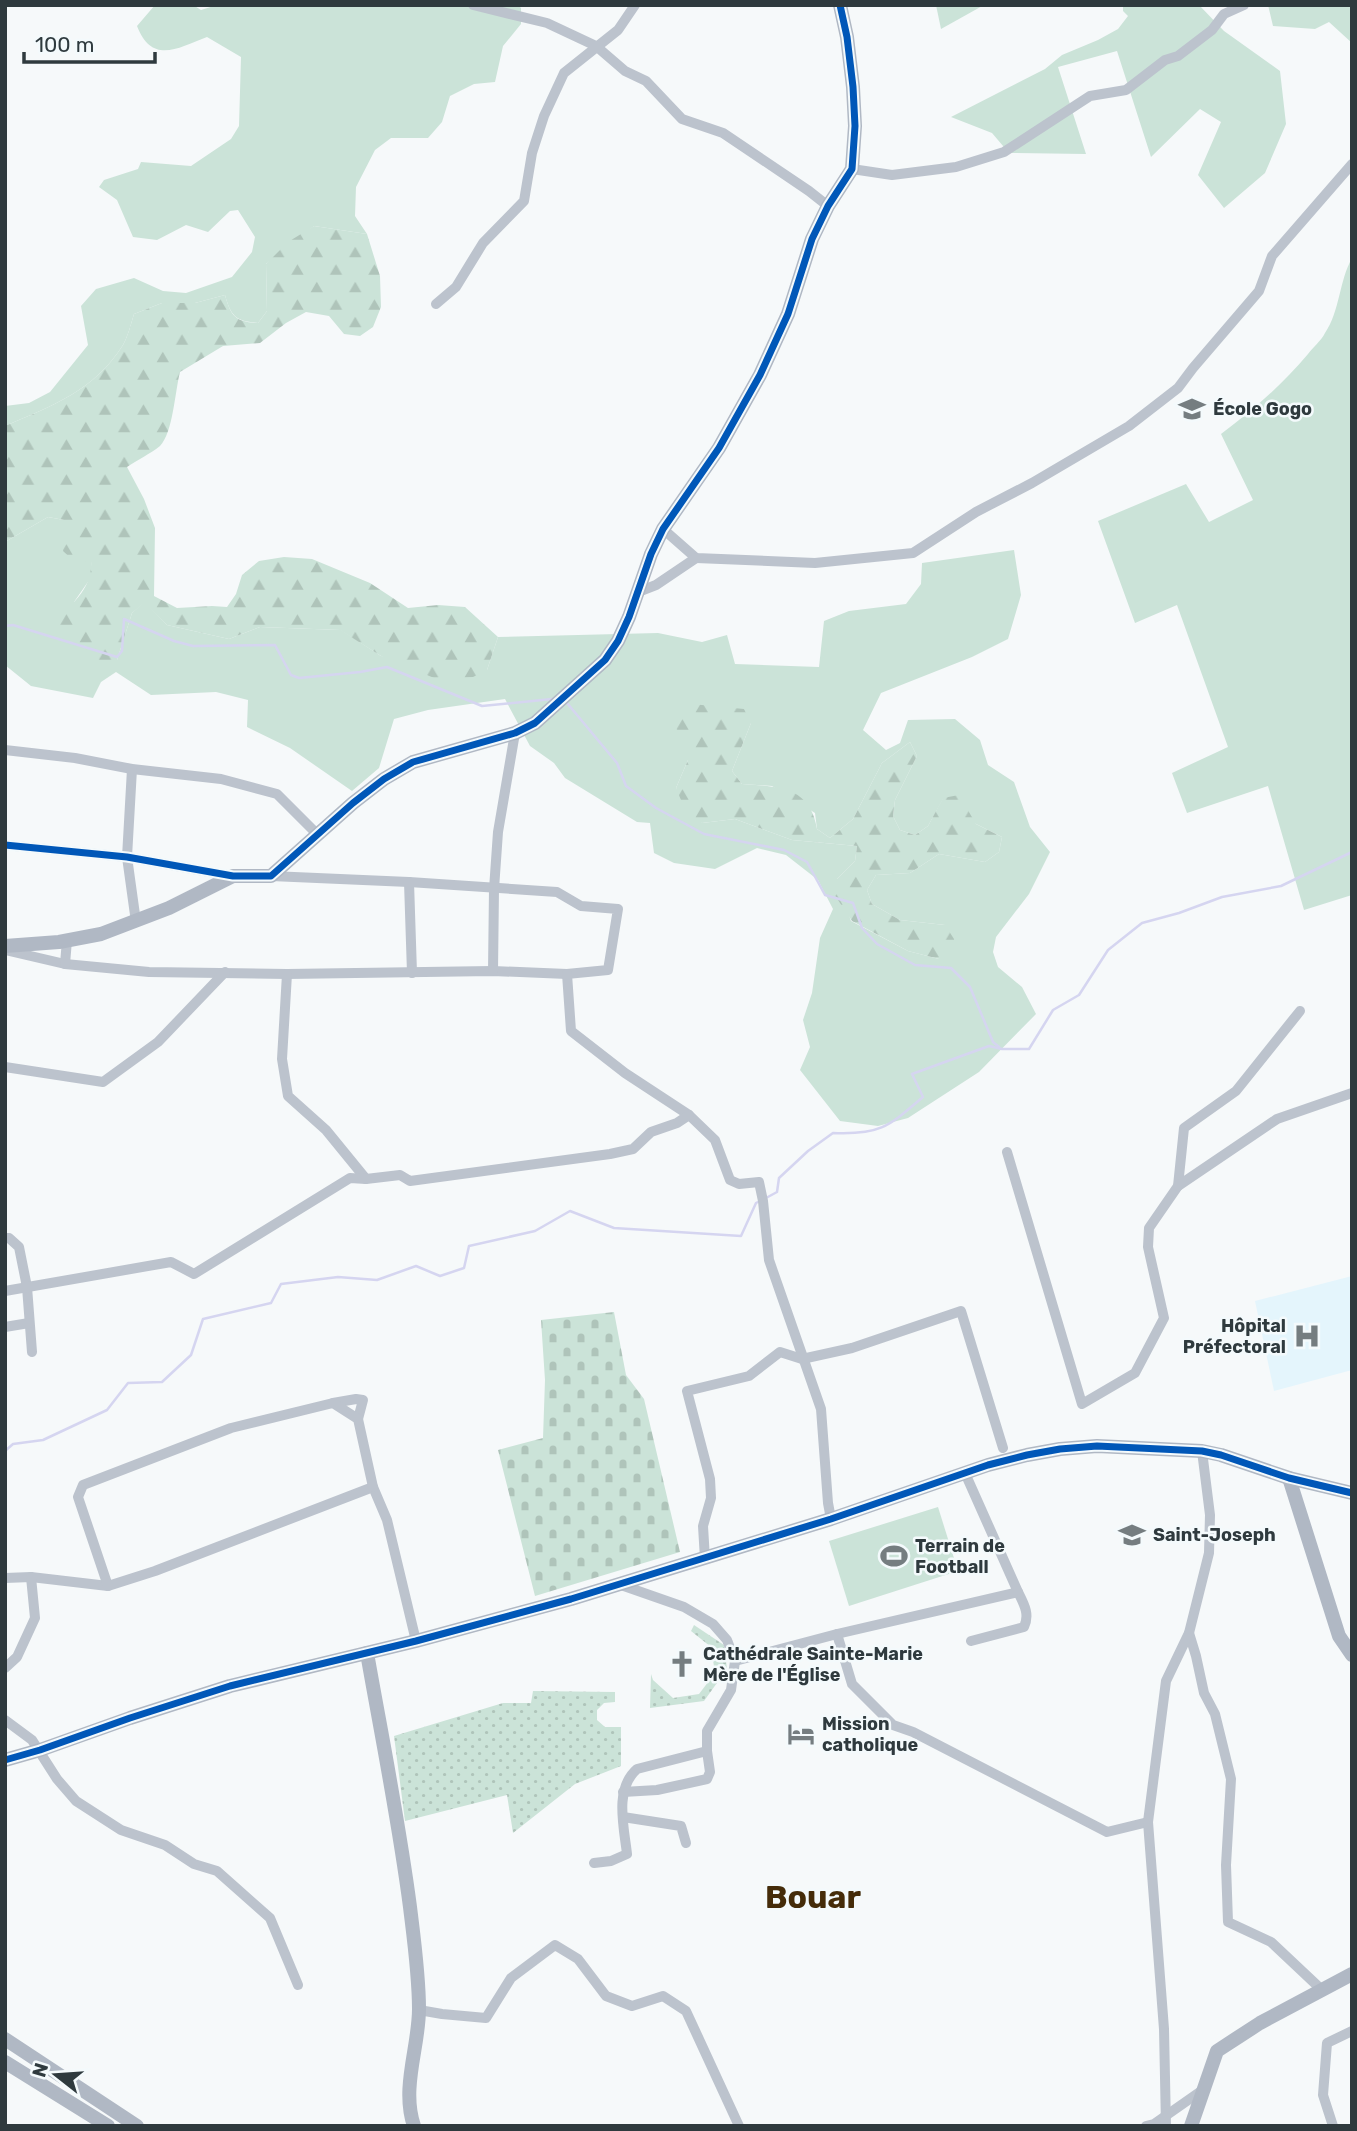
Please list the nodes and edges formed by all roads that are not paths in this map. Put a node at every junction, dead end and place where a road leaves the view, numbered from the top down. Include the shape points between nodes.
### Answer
1 (473, 5) edge
2 (635, 5) edge
3 (839, 5) edge
4 (1244, 5) edge
5 (596, 46) junction
6 (1352, 164) edge
7 (852, 169) junction
8 (828, 206) junction
9 (436, 304) dead end
10 (663, 529) junction
11 (696, 558) junction
12 (638, 592) junction
13 (515, 733) junction
14 (5, 750) edge
15 (132, 769) junction
16 (318, 835) junction
17 (5, 845) edge
18 (127, 857) junction
19 (233, 876) junction
20 (271, 876) junction
21 (409, 882) junction
22 (494, 889) junction
23 (136, 922) junction
24 (67, 940) junction
25 (5, 948) edge
26 (65, 964) junction
27 (493, 971) junction
28 (225, 972) junction
29 (412, 973) junction
30 (286, 974) junction
31 (567, 974) junction
32 (1300, 1011) dead end
33 (5, 1067) edge
34 (1352, 1093) edge
35 (688, 1115) junction
36 (1007, 1152) dead end
37 (366, 1179) junction
38 (1178, 1186) junction
39 (5, 1238) edge
40 (27, 1287) junction
41 (5, 1291) edge
42 (29, 1323) junction
43 (5, 1327) edge
44 (32, 1352) dead end
45 (802, 1359) junction
46 (333, 1403) junction
47 (358, 1419) junction
48 (1003, 1448) dead end
49 (1202, 1451) junction
50 (965, 1473) junction
51 (1289, 1478) junction
52 (373, 1487) junction
53 (1352, 1493) edge
54 (831, 1519) junction
55 (705, 1559) junction
56 (31, 1577) junction
57 (5, 1578) edge
58 (619, 1584) junction
59 (108, 1586) junction
60 (1018, 1592) junction
61 (1189, 1633) junction
62 (837, 1634) junction
63 (416, 1641) junction
64 (971, 1641) dead end
65 (367, 1653) junction
66 (1352, 1655) edge
67 (735, 1661) junction
68 (5, 1668) edge
69 (5, 1720) edge
70 (40, 1751) junction
71 (707, 1751) junction
72 (5, 1760) edge
73 (623, 1793) junction
74 (624, 1817) junction
75 (1148, 1822) junction
76 (686, 1843) dead end
77 (594, 1863) dead end
78 (1352, 1974) edge
79 (298, 1985) dead end
80 (1322, 1990) junction
81 (419, 2010) junction
82 (1352, 2031) edge
83 (5, 2039) edge
84 (5, 2062) edge
85 (1204, 2089) junction
86 (1166, 2121) edge
87 (108, 2126) edge
88 (137, 2126) edge
89 (414, 2126) edge
90 (739, 2126) edge
91 (1146, 2126) edge
92 (1191, 2126) edge
93 (1333, 2126) edge

1 - 5 street via 547,23
2 - 5 street via 618,30
3 - 7 street via 852,87
4 - 7 street via 1224,14 1212,30 1126,90 1090,96 1004,152 956,167 892,175
5 - 8 street via 625,71 646,81 682,119 723,133
5 - 9 street via 564,73 544,116 524,201 483,243 456,287
6 - 11 street via 1272,256 1259,291 1178,388 1129,426 913,553 815,564
7 - 8 street
8 - 10 street via 760,374 719,448
10 - 11 street
10 - 12 street
11 - 12 street
12 - 13 street via 605,660 535,723
13 - 16 street via 413,762 384,779
13 - 22 street via 498,832
14 - 15 street
15 - 16 street via 221,779 278,794
15 - 18 street
16 - 20 street
17 - 18 street
18 - 19 street
18 - 23 street
19 - 20 street
19 - 23 street
20 - 21 street
21 - 22 street
21 - 29 street
22 - 27 street
22 - 31 street via 557,892 581,906 618,909 608,970
23 - 24 street
24 - 25 street
24 - 26 street
25 - 26 street
26 - 28 street via 149,972
27 - 29 street
27 - 31 street
28 - 30 street
28 - 33 street via 158,1042 103,1082
29 - 30 street
30 - 37 street via 282,1059 288,1096 327,1130
31 - 35 street via 571,1031
32 - 38 street via 1236,1091 1184,1128
34 - 38 street via 1277,1119
35 - 37 street via 651,1132 633,1149 610,1154 410,1181 400,1175
35 - 45 street via 715,1140 730,1180 759,1182 769,1260
36 - 38 street via 1082,1405 1135,1373 1164,1318 1148,1247 1149,1228
37 - 40 street via 350,1178 194,1273 171,1262
39 - 40 street via 19,1247
40 - 41 street
40 - 42 street
42 - 43 street
42 - 44 street
45 - 48 street via 852,1348 961,1311
45 - 54 street via 821,1409
45 - 55 street via 780,1352 749,1376 687,1391 710,1479
46 - 47 street
46 - 47 street via 363,1400
46 - 59 street via 231,1428 83,1485 78,1497
47 - 52 street
49 - 50 street via 1097,1446 1060,1449
49 - 51 street
49 - 61 street via 1210,1516 1209,1553
50 - 54 street
50 - 60 street
51 - 53 street
51 - 66 street via 1339,1636
52 - 59 street
52 - 63 street via 387,1520
54 - 55 street
55 - 58 street
56 - 57 street
56 - 59 street
56 - 68 street via 36,1618 17,1657
58 - 63 street
58 - 67 street via 684,1607 713,1625 727,1640
60 - 62 street
60 - 64 street via 1028,1618 1024,1627
61 - 75 street via 1166,1681
61 - 80 street via 1231,1779 1228,1922 1271,1942
62 - 67 street
62 - 75 street via 852,1684 893,1725 1107,1832
63 - 65 street
65 - 70 street via 224,1688
65 - 81 street via 405,1866
67 - 71 street via 731,1690 707,1731
69 - 70 street
70 - 72 street
70 - 79 street via 76,1801 121,1830 217,1871 270,1918
71 - 73 street via 638,1769
71 - 73 street via 707,1779
73 - 74 street
74 - 76 street via 681,1826
74 - 77 street via 627,1854
75 - 86 street via 1164,2029
78 - 80 street
80 - 85 street via 1217,2051
81 - 89 street via 410,2086
81 - 90 street via 486,2018 511,1978 555,1945 578,1959 606,1996 632,2006 663,1996 686,2011
82 - 93 street via 1327,2043 1323,2095
83 - 88 street
84 - 87 street
85 - 86 street
85 - 92 street
86 - 91 street

